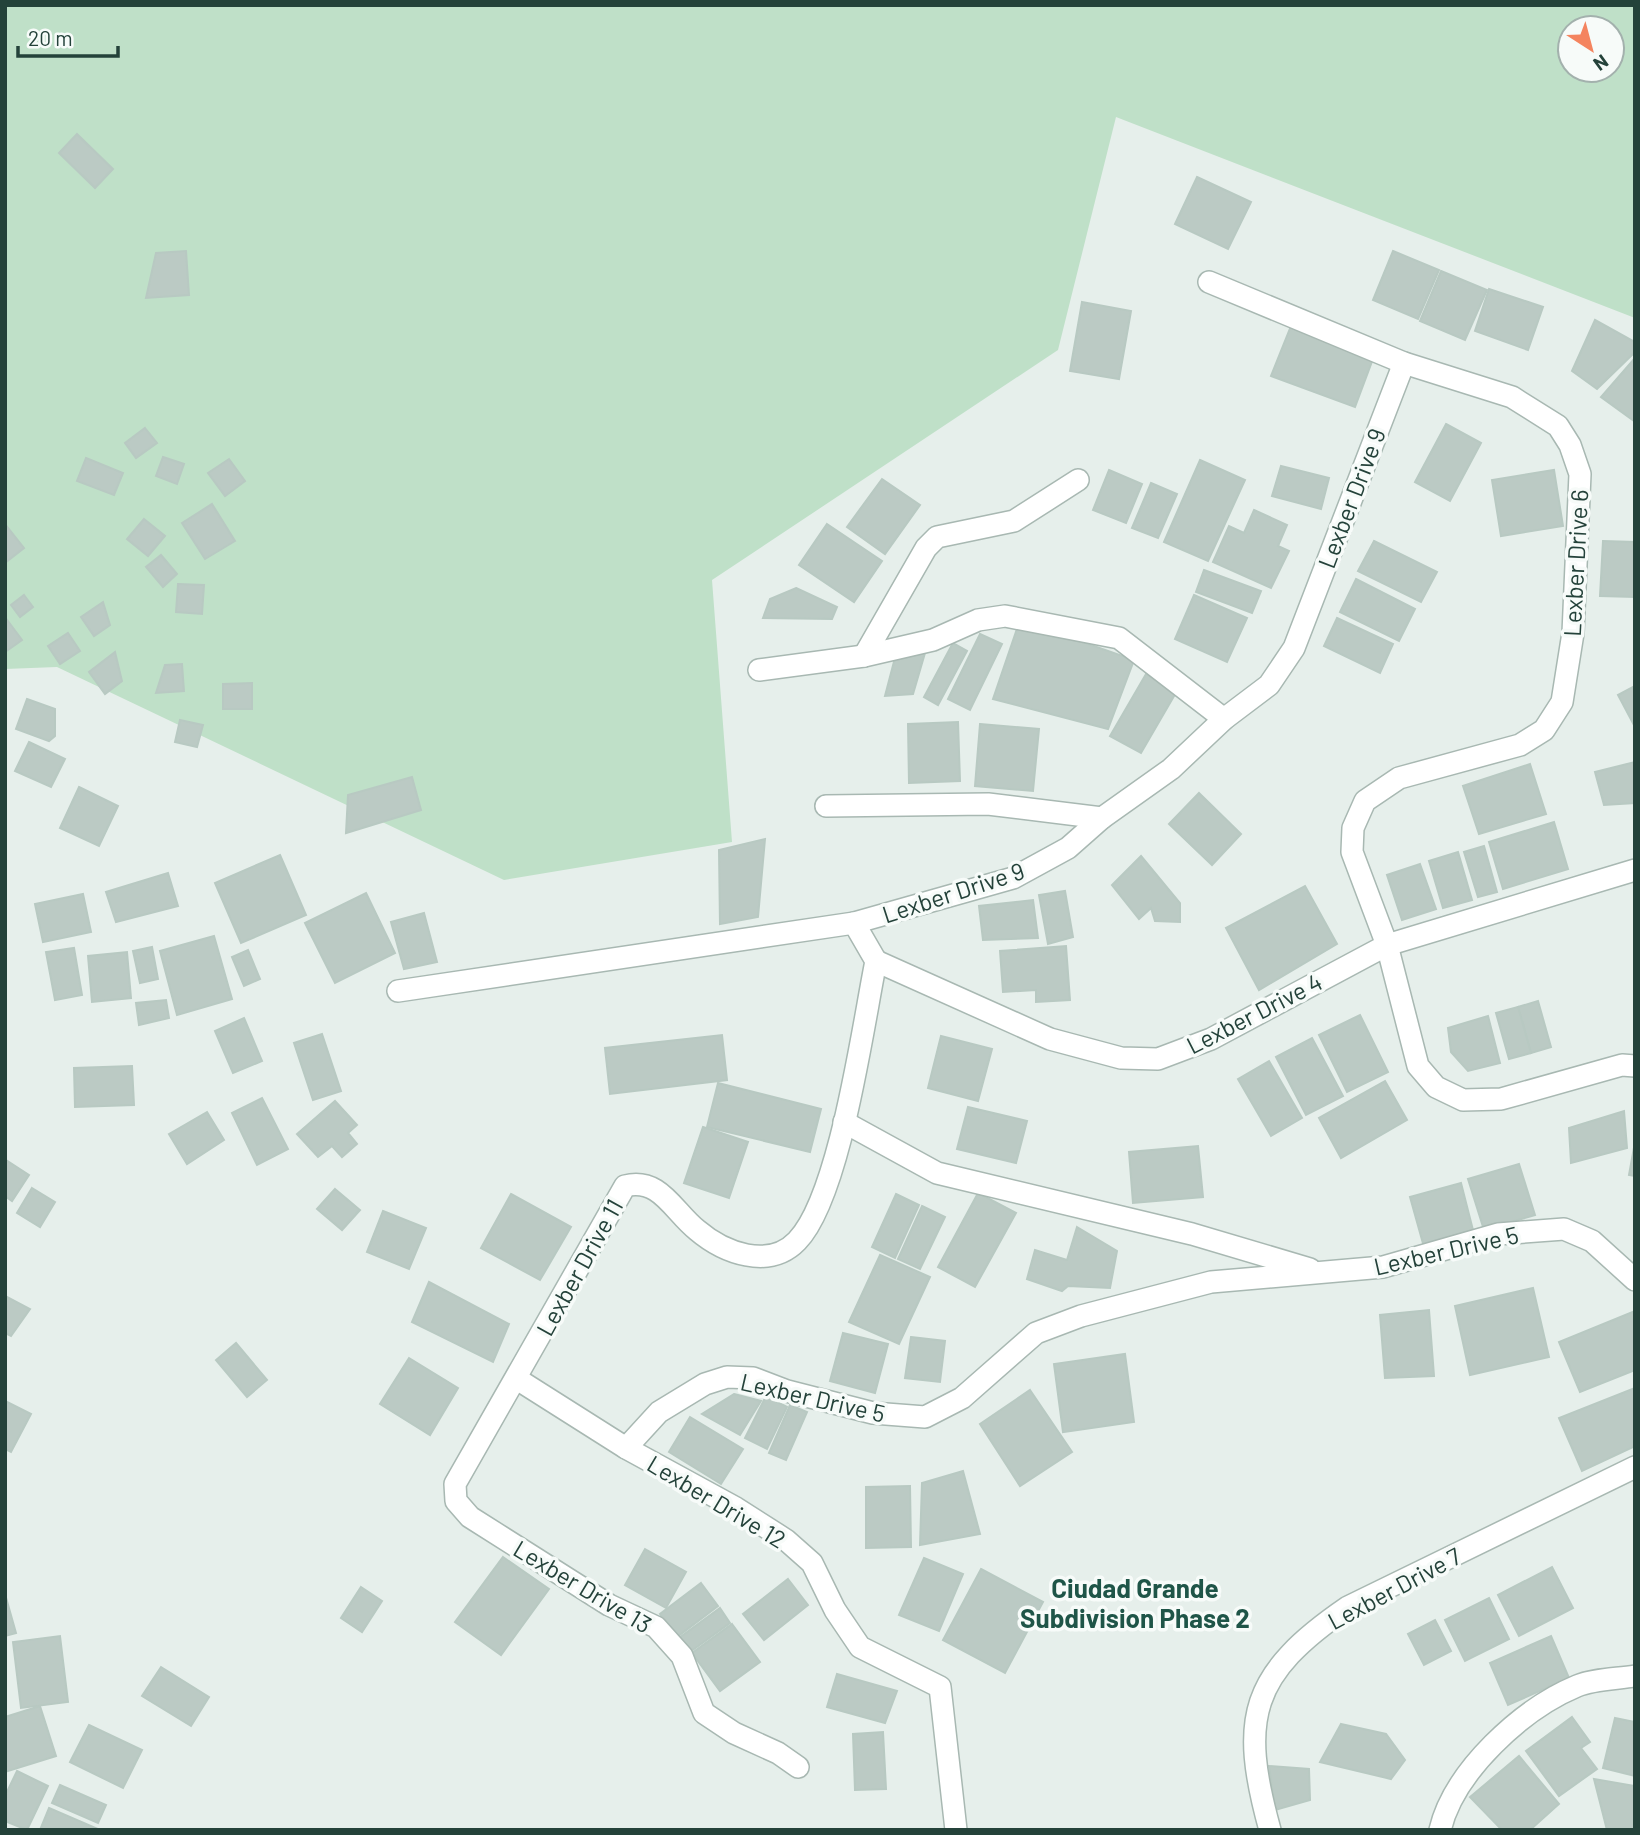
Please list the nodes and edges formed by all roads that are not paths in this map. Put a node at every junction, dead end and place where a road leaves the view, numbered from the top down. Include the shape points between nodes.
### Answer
1 (1209, 282) dead end
2 (1404, 363) junction
3 (1078, 480) dead end
4 (864, 656) junction
5 (759, 670) dead end
6 (1224, 719) junction
7 (826, 806) dead end
8 (1102, 818) junction
9 (1635, 870) edge
10 (854, 923) junction
11 (1387, 945) junction
12 (876, 961) junction
13 (398, 991) dead end
14 (1635, 1066) edge
15 (844, 1122) junction
16 (1323, 1272) junction
17 (1635, 1280) edge
18 (517, 1379) junction
19 (626, 1448) junction
20 (473, 1452) joint
21 (1635, 1467) edge
22 (1635, 1676) edge
23 (798, 1767) dead end
24 (956, 1830) edge
25 (1270, 1830) edge
26 (1440, 1830) edge

1 - 2 street, Lexber Drive 6
2 - 6 street, Lexber Drive 9 via 1294,648 1269,685
2 - 11 street, Lexber Drive 6 via 1512,397 1558,426 1580,474 1573,633 1562,702 1545,730 1520,745 1399,778 1365,801 1353,828 1352,852
3 - 4 street via 1014,521 937,537 926,548
4 - 5 street
4 - 6 street via 933,640 978,620 1005,616 1118,638
6 - 8 street, Lexber Drive 9 via 1171,769
7 - 8 street via 988,804
8 - 10 street, Lexber Drive 9 via 1068,848 1013,878
9 - 11 street, Lexber Drive 4
10 - 12 street
10 - 13 street, Lexber Drive 9
11 - 12 street, Lexber Drive 4 via 1211,1039 1158,1059 1121,1058 1050,1039
11 - 14 street, Lexber Drive 6 via 1418,1066 1436,1087 1463,1100 1500,1099 1622,1065
12 - 15 street, Lexber Drive 11
15 - 16 street, Lexber Drive 5 via 937,1173 1192,1234
15 - 18 street, Lexber Drive 11 via 820,1204 796,1242 773,1255 756,1257 730,1250 705,1237 654,1188 639,1182 625,1186
16 - 17 street, Lexber Drive 5 via 1383,1267 1498,1234 1564,1229 1592,1241
16 - 19 street, Lexber Drive 5 via 1210,1282 1052,1325 962,1398 925,1417 873,1413 753,1378 727,1377 705,1384 659,1412
18 - 19 street, Lexber Drive 12
18 - 20 street, Lexber Drive 11
19 - 24 street, Lexber Drive 12 via 786,1540 812,1563 859,1647 940,1687
20 - 23 street, Lexber Drive 13 via 455,1484 456,1501 470,1517 609,1605 656,1627 682,1656 704,1713
21 - 25 street, Lexber Drive 7 via 1348,1607 1292,1652 1268,1684 1256,1712 1256,1779
22 - 26 street via 1579,1685 1499,1737 1444,1811

